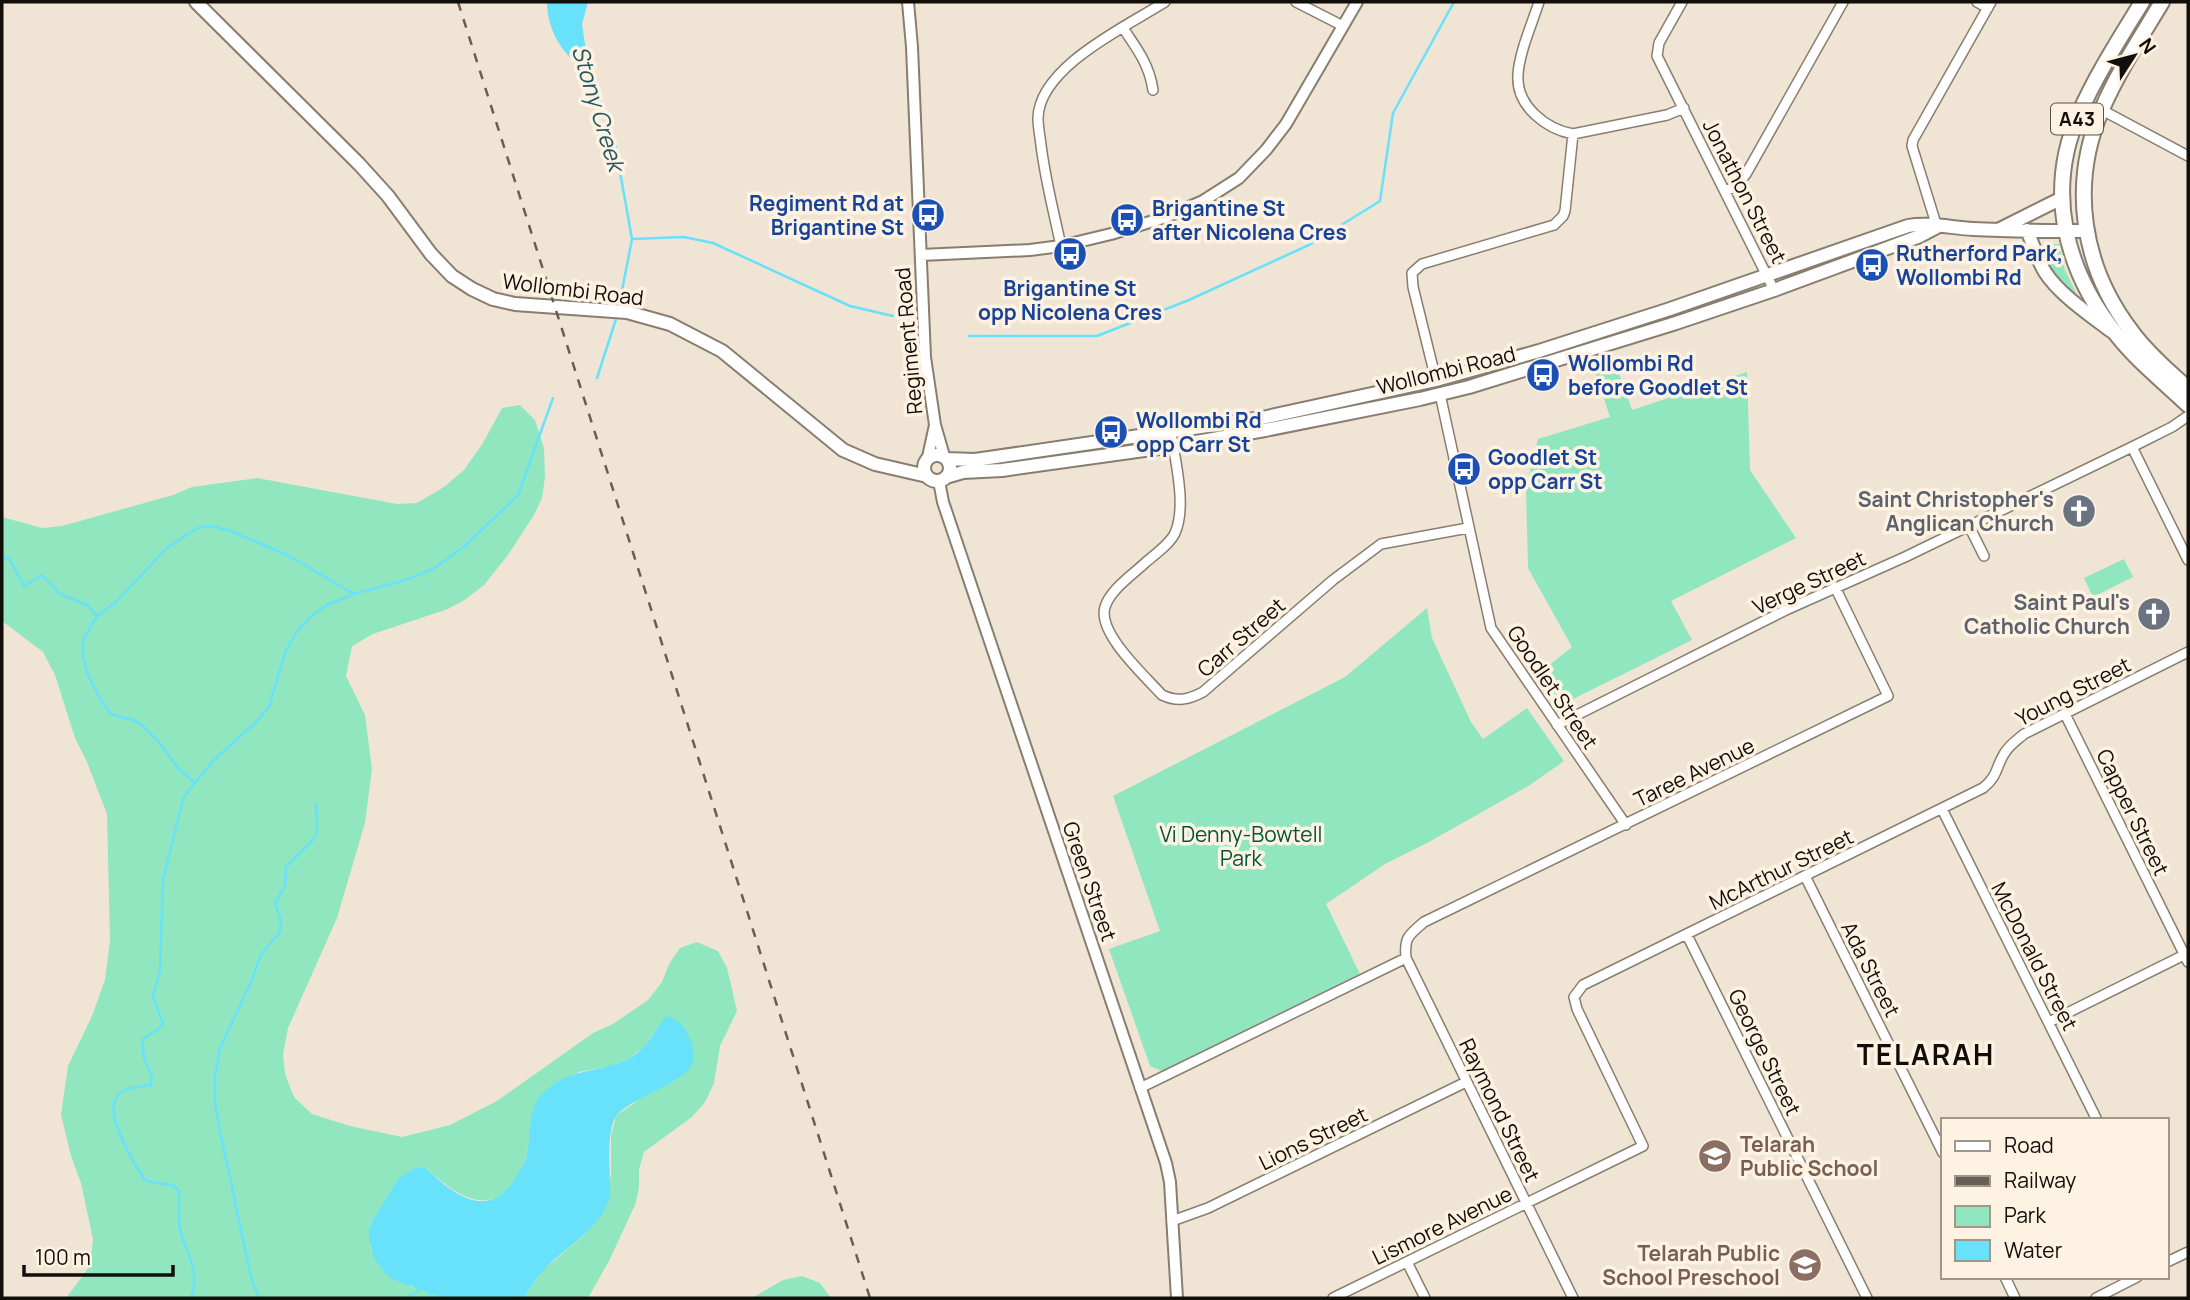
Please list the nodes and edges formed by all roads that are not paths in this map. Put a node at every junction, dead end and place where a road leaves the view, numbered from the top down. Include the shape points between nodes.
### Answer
1 (196, 2) edge
2 (908, 2) edge
3 (1165, 2) edge
4 (1296, 2) edge
5 (1357, 2) edge
6 (1539, 2) edge
7 (1682, 2) edge
8 (1843, 2) edge
9 (1977, 2) edge
10 (2142, 2) edge
11 (2162, 2) edge
12 (1990, 5) edge
13 (1343, 26) junction
14 (1123, 28) junction
15 (1153, 90) dead end
16 (1684, 108) junction
17 (2102, 110) junction
18 (1573, 134) junction
19 (2188, 156) edge
20 (1726, 191) junction
21 (2062, 198) junction
22 (1937, 227) junction
23 (1996, 230) junction
24 (2027, 230) junction
25 (2087, 230) junction
26 (2064, 231) junction
27 (1061, 246) junction
28 (921, 255) junction
29 (1768, 275) junction
30 (1774, 290) junction
31 (2117, 335) junction
32 (1436, 380) junction
33 (2188, 389) edge
34 (1440, 394) junction
35 (2188, 405) edge
36 (2188, 416) edge
37 (934, 425) junction
38 (1171, 432) junction
39 (1173, 446) junction
40 (2132, 447) junction
41 (946, 458) junction
42 (927, 459) junction
43 (898, 469) junction
44 (937, 478) junction
45 (1969, 526) junction
46 (1468, 528) junction
47 (1984, 556) dead end
48 (2188, 561) edge
49 (1835, 587) junction
50 (2188, 652) edge
51 (2065, 714) junction
52 (1557, 725) junction
53 (1993, 780) joint
54 (1942, 809) junction
55 (1626, 825) junction
56 (1805, 876) junction
57 (1687, 935) junction
58 (2187, 957) edge
59 (1406, 958) junction
60 (2049, 1022) junction
61 (1466, 1082) junction
62 (1140, 1088) junction
63 (2096, 1118) edge
64 (1643, 1146) joint
65 (1941, 1149) edge
66 (1527, 1203) junction
67 (1172, 1221) junction
68 (2188, 1252) edge
69 (2169, 1261) edge
70 (1408, 1262) junction
71 (2006, 1279) edge
72 (2133, 1279) edge
73 (1177, 1298) edge
74 (1333, 1298) edge
75 (1425, 1298) edge
76 (1573, 1298) edge
77 (1867, 1298) edge
78 (2015, 1298) edge
79 (2096, 1298) edge

1 - 43 main road, Wollombi Road via 359,164 452,276 493,299 515,304 627,312 670,324 723,351 844,450
2 - 28 street, Regiment Road
3 - 14 street
4 - 13 street
5 - 13 street
6 - 18 street via 1520,64 1520,89 1534,114 1551,127
7 - 16 street, Jonathon Street via 1656,52
8 - 20 street via 1746,174
9 - 12 street
10 - 21 highway, A43 via 2079,114 2068,148
11 - 17 highway, A43
12 - 22 street via 1913,140
13 - 27 street via 1286,124 1239,178 1166,217
14 - 15 street via 1146,62
14 - 27 street via 1056,75 1038,116
16 - 18 street
16 - 20 street, Jonathon Street
17 - 19 street
17 - 25 highway, A43 via 2087,156 2083,191
18 - 32 street via 1565,211 1560,220 1422,264 1412,273
20 - 29 street, Jonathon Street
21 - 23 main road
21 - 26 highway, A43
22 - 23 main road, Wollombi Road
22 - 29 main road, Wollombi Road via 1897,228
22 - 30 main road, Wollombi Road
23 - 24 main road, Wollombi Road
24 - 26 main road, Wollombi Road
24 - 31 main road via 2051,280
25 - 26 main road, Wollombi Road
25 - 33 highway, A43 via 2100,277 2115,308 2142,345
26 - 31 highway, A43 via 2085,288
27 - 28 street
28 - 37 street, Regiment Road via 925,357
29 - 30 street, Jonathon Street
29 - 32 main road, Wollombi Road
30 - 34 main road, Wollombi Road
31 - 35 highway, A43
32 - 34 street
32 - 38 main road, Wollombi Road via 1262,418
34 - 39 main road, Wollombi Road
34 - 46 street, Goodlet Street
36 - 40 street, Verge Street
37 - 41 street, Regiment Road
37 - 42 street, Regiment Road
38 - 39 street, Carr Street
38 - 41 main road, Wollombi Road via 975,460
39 - 44 main road, Wollombi Road
39 - 46 street, Carr Street via 1181,513 1174,536 1118,588 1104,609 1110,635 1162,695 1171,699 1183,701 1203,692 1381,544
40 - 45 street, Verge Street
40 - 48 street
41 - 42 main road via 936,454
41 - 44 main road via 951,467
42 - 43 main road
42 - 44 main road via 924,468
43 - 44 main road, Wollombi Road
44 - 62 street, Green Street
45 - 47 street
45 - 49 street, Verge Street
46 - 52 street, Goodlet Street via 1491,628
49 - 52 street, Verge Street
49 - 55 street, Taree Avenue via 1888,696
50 - 51 street, Young Street
51 - 53 street, Young Street via 2009,746
51 - 58 street, Capper Street
52 - 55 street, Goodlet Street
53 - 54 street, McArthur Street
54 - 56 street, McArthur Street
54 - 60 street, McDonald Street
55 - 59 street, Taree Avenue via 1424,922 1408,935
56 - 57 street, McArthur Street
56 - 65 street, Ada Street
57 - 64 street, McArthur Street via 1583,985 1574,997
57 - 77 street, George Street
58 - 60 street
59 - 61 street, Raymond Street
59 - 62 street
60 - 63 street, McDonald Street
61 - 66 street, Raymond Street
61 - 67 street, Lions Street via 1208,1208
62 - 67 street, Green Street via 1168,1173
64 - 66 street, Lismore Avenue
66 - 70 street, Lismore Avenue
66 - 76 street, Raymond Street
67 - 73 street, Green Street
68 - 69 street
70 - 74 street, Lismore Avenue
70 - 75 street
71 - 78 street
72 - 79 street

